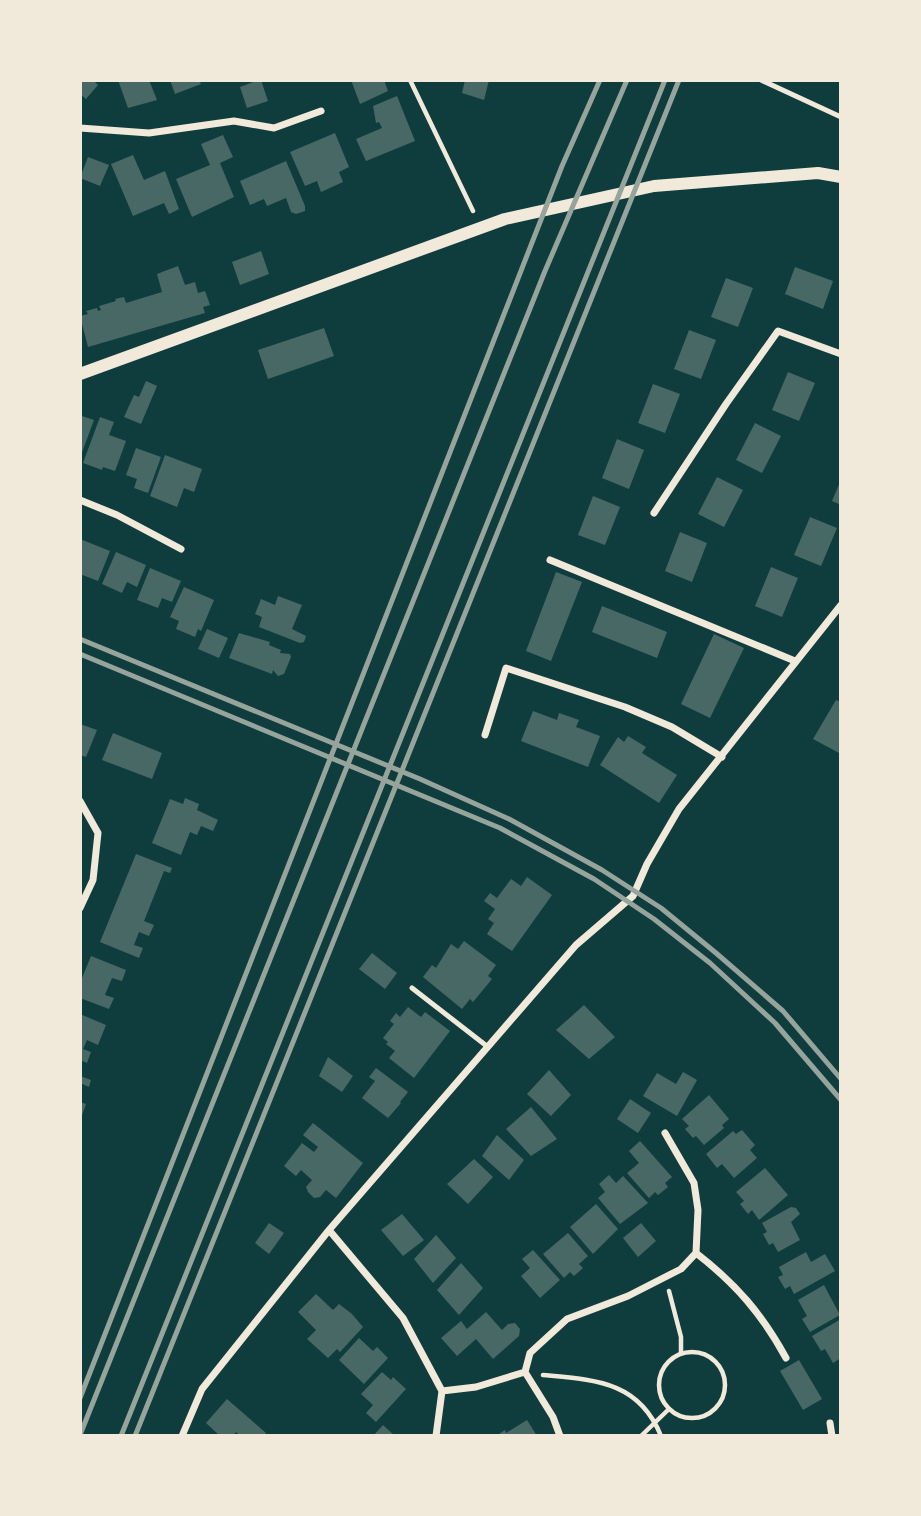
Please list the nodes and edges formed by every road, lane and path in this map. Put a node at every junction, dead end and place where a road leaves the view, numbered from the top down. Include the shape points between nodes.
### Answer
1 (410, 80) edge
2 (761, 80) edge
3 (321, 111) dead end
4 (841, 117) edge
5 (80, 128) edge
6 (841, 177) edge
7 (473, 211) dead end
8 (841, 354) edge
9 (80, 374) edge
10 (80, 500) edge
11 (654, 513) dead end
12 (181, 549) dead end
13 (550, 560) dead end
14 (841, 605) edge
15 (795, 661) junction
16 (485, 735) dead end
17 (722, 757) junction
18 (80, 802) edge
19 (80, 908) edge
20 (412, 988) dead end
21 (488, 1046) junction
22 (664, 1133) dead end
23 (329, 1230) junction
24 (696, 1253) junction
25 (664, 1277) junction
26 (681, 1354) junction
27 (786, 1358) dead end
28 (525, 1373) junction
29 (442, 1391) junction
30 (669, 1409) junction
31 (656, 1422) junction
32 (830, 1423) dead end
33 (182, 1436) edge
34 (436, 1436) edge
35 (560, 1436) edge
36 (641, 1436) edge
37 (662, 1436) edge
38 (832, 1436) edge

1 - 7 path
2 - 4 lane
3 - 5 street via 274,128 234,121 149,133
6 - 9 street via 818,173 653,186 505,219
8 - 11 street via 778,331
10 - 12 street via 117,514
13 - 15 street
14 - 15 street
15 - 17 street
16 - 17 street via 506,668 625,707 672,727
17 - 21 street via 679,809 633,896 576,945
18 - 19 street via 98,832 93,880
20 - 21 lane
21 - 23 street
22 - 24 street via 694,1183
23 - 29 street via 403,1318
23 - 33 street via 202,1389
24 - 25 street via 681,1269
24 - 27 street via 748,1298
25 - 26 path via 681,1336
25 - 28 street via 567,1319 530,1353
26 - 30 path via 661,1374 659,1389
26 - 30 path via 710,1357 725,1382 723,1396 703,1417 688,1418
28 - 29 street
28 - 31 path via 610,1384 626,1391
28 - 35 street
29 - 34 street
30 - 31 path
31 - 36 path
31 - 37 path
32 - 38 street

